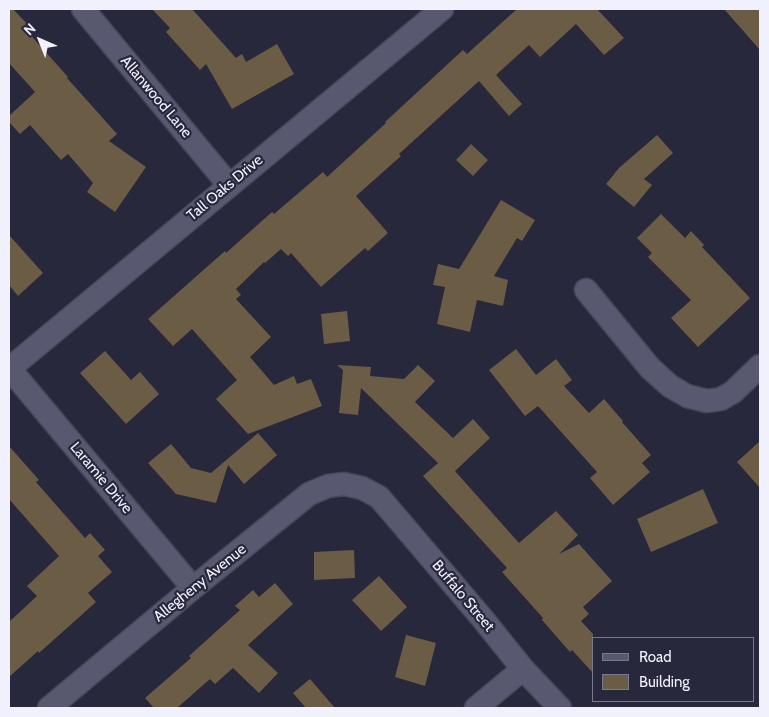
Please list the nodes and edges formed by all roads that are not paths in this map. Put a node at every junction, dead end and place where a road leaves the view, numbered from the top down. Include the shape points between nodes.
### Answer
1 (83, 9) edge
2 (442, 9) edge
3 (229, 185) junction
4 (586, 290) dead end
5 (760, 366) edge
6 (9, 368) edge
7 (362, 488) joint
8 (193, 588) junction
9 (523, 669) junction
10 (49, 708) edge
11 (476, 708) edge
12 (560, 708) edge

1 - 3 street, Allanwood Lane
2 - 3 street, Tall Oaks Drive
3 - 6 street, Tall Oaks Drive
4 - 5 street via 650,368 687,396 707,401 721,399
6 - 8 street, Laramie Drive
7 - 8 street, Allegheny Avenue via 344,484 309,494
7 - 9 street, Buffalo Street via 379,497
8 - 10 street, Allegheny Avenue
9 - 11 street
9 - 12 street, Buffalo Street

